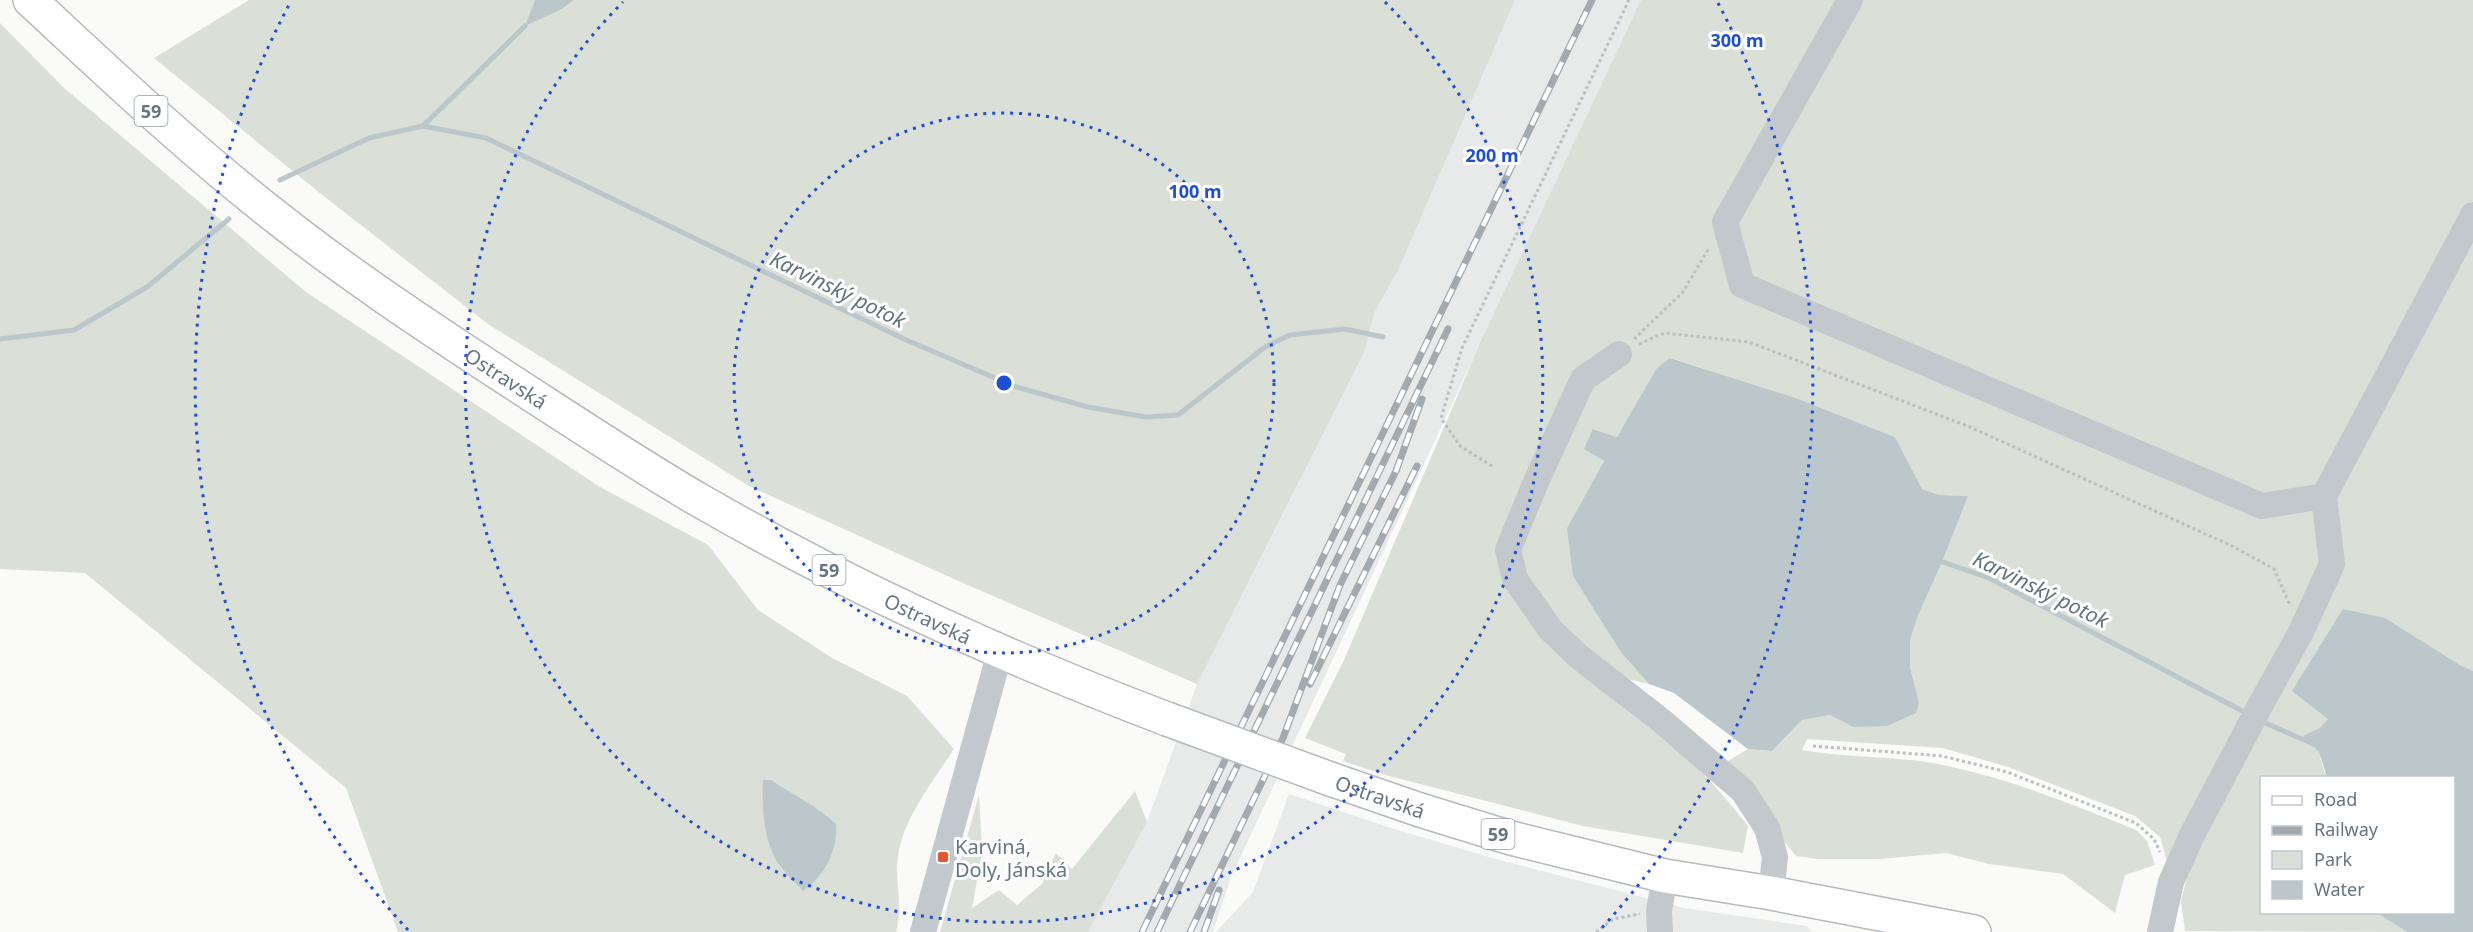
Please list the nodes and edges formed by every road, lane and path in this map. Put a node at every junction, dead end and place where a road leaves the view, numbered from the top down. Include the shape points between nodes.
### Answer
1 (30, 0) edge
2 (1629, 0) edge
3 (1850, 0) edge
4 (2473, 215) edge
5 (1725, 222) junction
6 (1619, 354) junction
7 (1491, 466) dead end
8 (2324, 496) junction
9 (2301, 632) junction
10 (1000, 652) junction
11 (1813, 746) dead end
12 (1665, 876) junction
13 (2171, 882) junction
14 (1771, 893) junction
15 (1660, 922) edge
16 (923, 932) edge
17 (1596, 932) edge
18 (1974, 932) edge
19 (2160, 932) edge

1 - 10 main road, Ostravská / 59 via 227,178 368,286 702,501 824,567
2 - 7 path via 1462,348 1441,418 1460,446
3 - 5 street
4 - 8 street
5 - 6 path via 1683,292
5 - 8 street via 1742,285 2262,506
6 - 9 path via 1664,333 1749,342 1970,427 2232,546 2274,569
6 - 14 street via 1583,379 1508,550 1515,579 1550,629 1578,656 1743,791 1767,828 1775,856
8 - 9 street via 2332,564
9 - 13 street via 2260,704
10 - 12 main road, Ostravská / 59, bridge via 1087,689 1420,810 1511,838
10 - 16 street
11 - 13 path via 1942,756 2007,772 2136,823 2154,839
12 - 14 main road, Ostravská / 59
12 - 15 street
13 - 19 street
14 - 18 main road, Ostravská / 59
15 - 17 path via 1613,919

